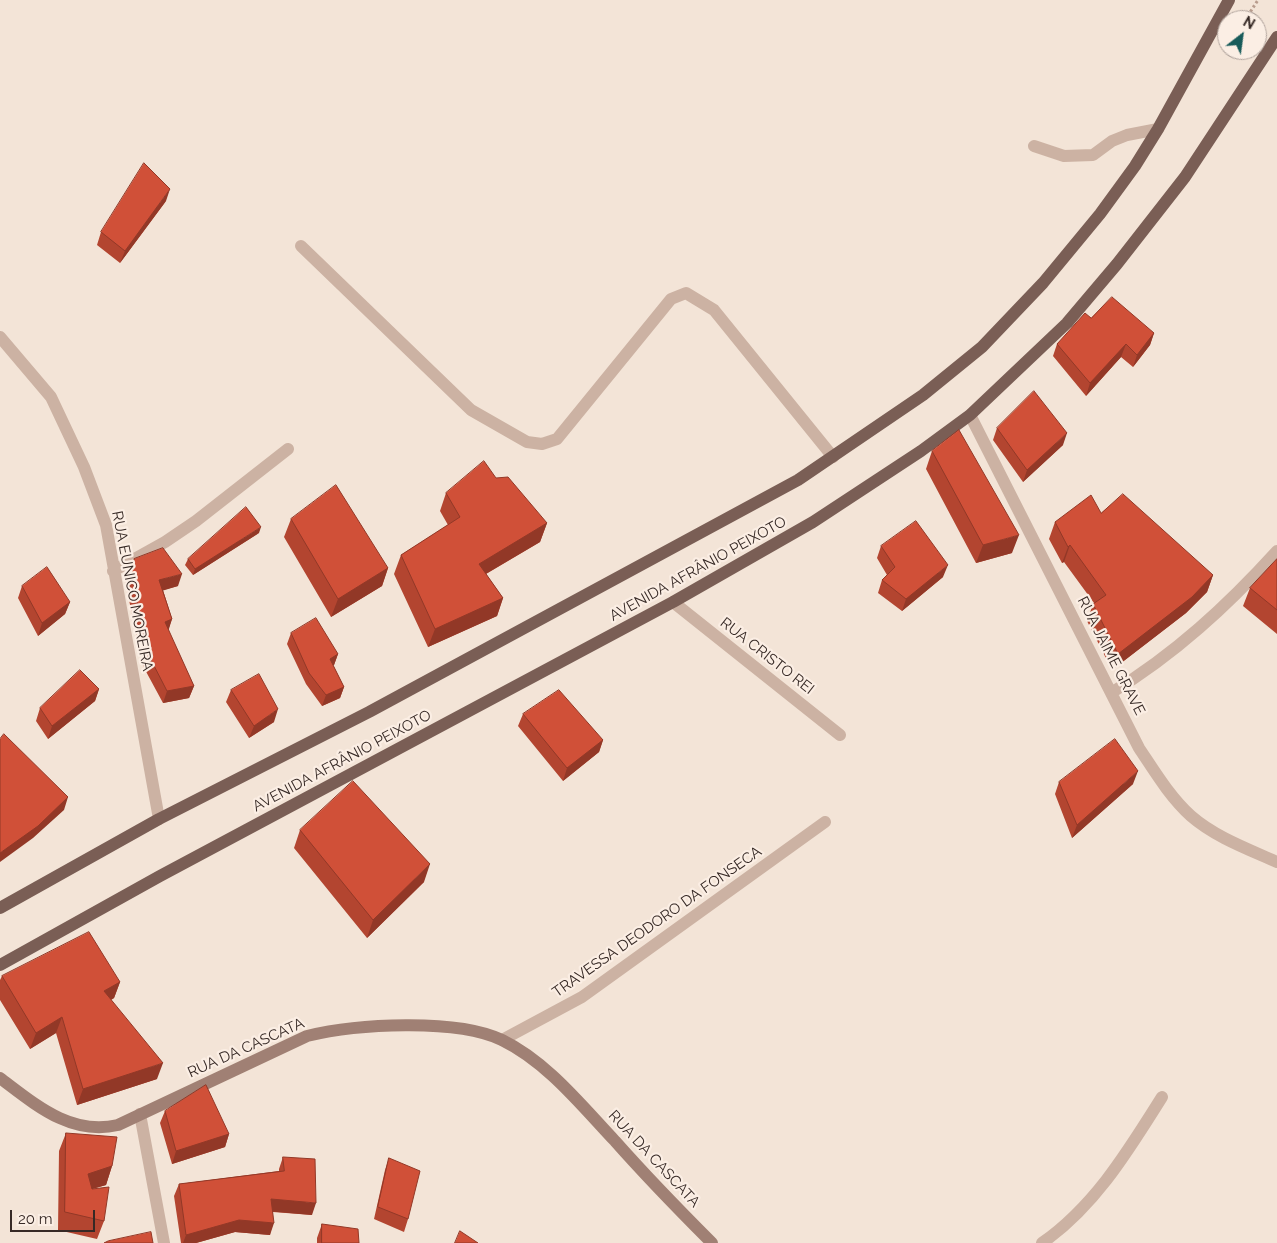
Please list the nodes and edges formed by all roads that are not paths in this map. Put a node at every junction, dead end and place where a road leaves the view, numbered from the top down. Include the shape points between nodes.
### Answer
1 (1229, 0) edge
2 (1277, 37) edge
3 (1158, 129) junction
4 (1034, 146) dead end
5 (301, 246) dead end
6 (0, 337) edge
7 (970, 414) junction
8 (288, 448) dead end
9 (833, 457) junction
10 (1277, 551) edge
11 (113, 571) junction
12 (673, 602) junction
13 (1111, 693) junction
14 (840, 735) dead end
15 (159, 819) junction
16 (825, 822) dead end
17 (1277, 862) edge
18 (0, 908) edge
19 (0, 965) edge
20 (502, 1040) junction
21 (0, 1078) edge
22 (1162, 1097) dead end
23 (140, 1114) junction
24 (164, 1243) edge
25 (712, 1243) edge
26 (1042, 1243) edge

1 - 3 main road, AVENIDA AFRÂNIO PEIXOTO
2 - 7 main road, AVENIDA AFRÂNIO PEIXOTO via 1185,178 1134,243 1067,323
3 - 4 street via 1120,138 1093,155 1064,156
3 - 9 main road, AVENIDA AFRÂNIO PEIXOTO via 1100,214 1043,283 982,347 923,395
5 - 9 street via 471,410 527,442 542,444 557,439 671,299 686,293 714,310
6 - 11 street, RUA EUNICO MOREIRA via 51,397 84,467 106,525
7 - 12 main road, AVENIDA AFRÂNIO PEIXOTO via 813,522
7 - 13 street, RUA JAIME GRAVE
8 - 11 street via 196,521
9 - 15 main road, AVENIDA AFRÂNIO PEIXOTO via 798,480 526,628
10 - 13 street via 1243,589 1193,635
11 - 15 street, RUA EUNICO MOREIRA
12 - 14 street, RUA CRISTO REI
12 - 19 main road, AVENIDA AFRÂNIO PEIXOTO
13 - 17 street, RUA JAIME GRAVE via 1139,748 1174,798 1218,834
15 - 18 main road, AVENIDA AFRÂNIO PEIXOTO
16 - 20 street, TRAVESSA DEODORO DA FONSECA via 582,997
20 - 23 main road, RUA DA CASCATA via 464,1029 334,1029 307,1036
20 - 25 main road, RUA DA CASCATA via 543,1068 570,1094
21 - 23 main road, RUA DA CASCATA via 47,1111 83,1128 102,1129
22 - 26 street via 1094,1198
23 - 24 street

